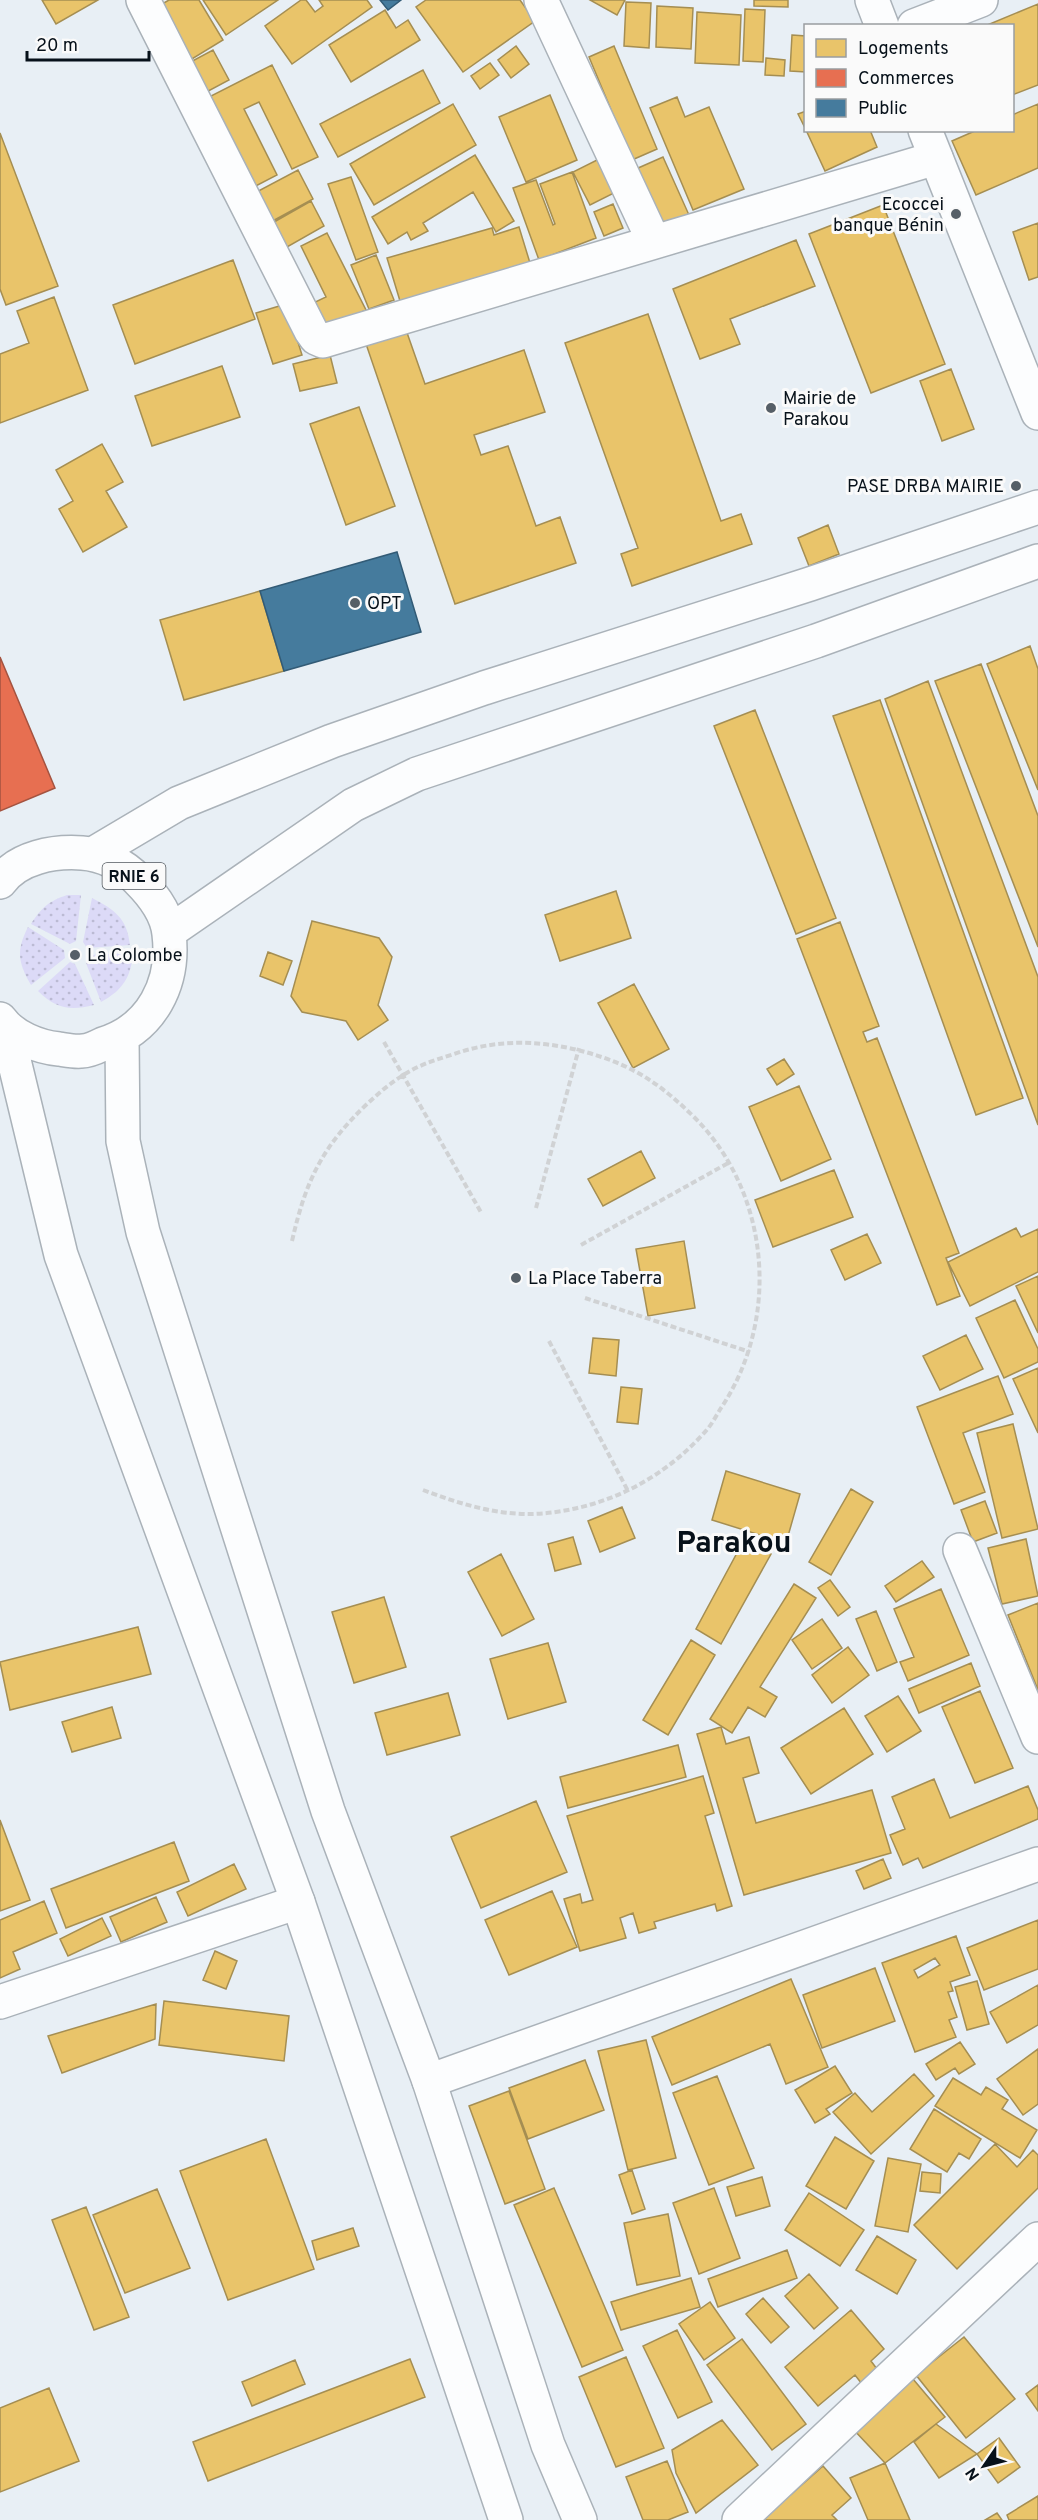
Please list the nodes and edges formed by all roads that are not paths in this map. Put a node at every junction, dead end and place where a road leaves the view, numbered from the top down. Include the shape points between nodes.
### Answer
1 (142, 0) edge
2 (542, 0) edge
3 (872, 0) edge
4 (981, 0) edge
5 (881, 24) edge
6 (919, 24) edge
7 (930, 144) edge
8 (654, 242) junction
9 (1038, 413) edge
10 (1038, 507) edge
11 (1038, 561) edge
12 (93, 854) junction
13 (1, 878) edge
14 (169, 932) junction
15 (3, 1024) edge
16 (122, 1038) junction
17 (960, 1550) dead end
18 (1038, 1737) edge
19 (1038, 1864) edge
20 (298, 1902) junction
21 (0, 2002) edge
22 (429, 2081) junction
23 (1038, 2239) edge
24 (506, 2520) edge
25 (580, 2520) edge
26 (739, 2520) edge

1 - 8 main road via 316,338 323,341 338,337
2 - 8 main road
3 - 5 main road
4 - 6 main road
7 - 8 main road
7 - 9 main road
10 - 12 main road via 332,741 179,803
11 - 14 main road via 816,641 417,774 353,805
12 - 13 main road, RNIE 6 via 61,852 30,860
12 - 14 main road, RNIE 6 via 128,869 154,897
14 - 16 main road, RNIE 6 via 169,973 157,1001 153,1010
15 - 16 main road, RNIE 6 via 42,1047 83,1051
15 - 20 main road via 61,1255
16 - 22 main road via 123,1141 143,1232 328,1811
17 - 18 main road
19 - 22 main road
20 - 21 main road
20 - 24 main road
22 - 25 main road via 548,2445
23 - 26 main road

